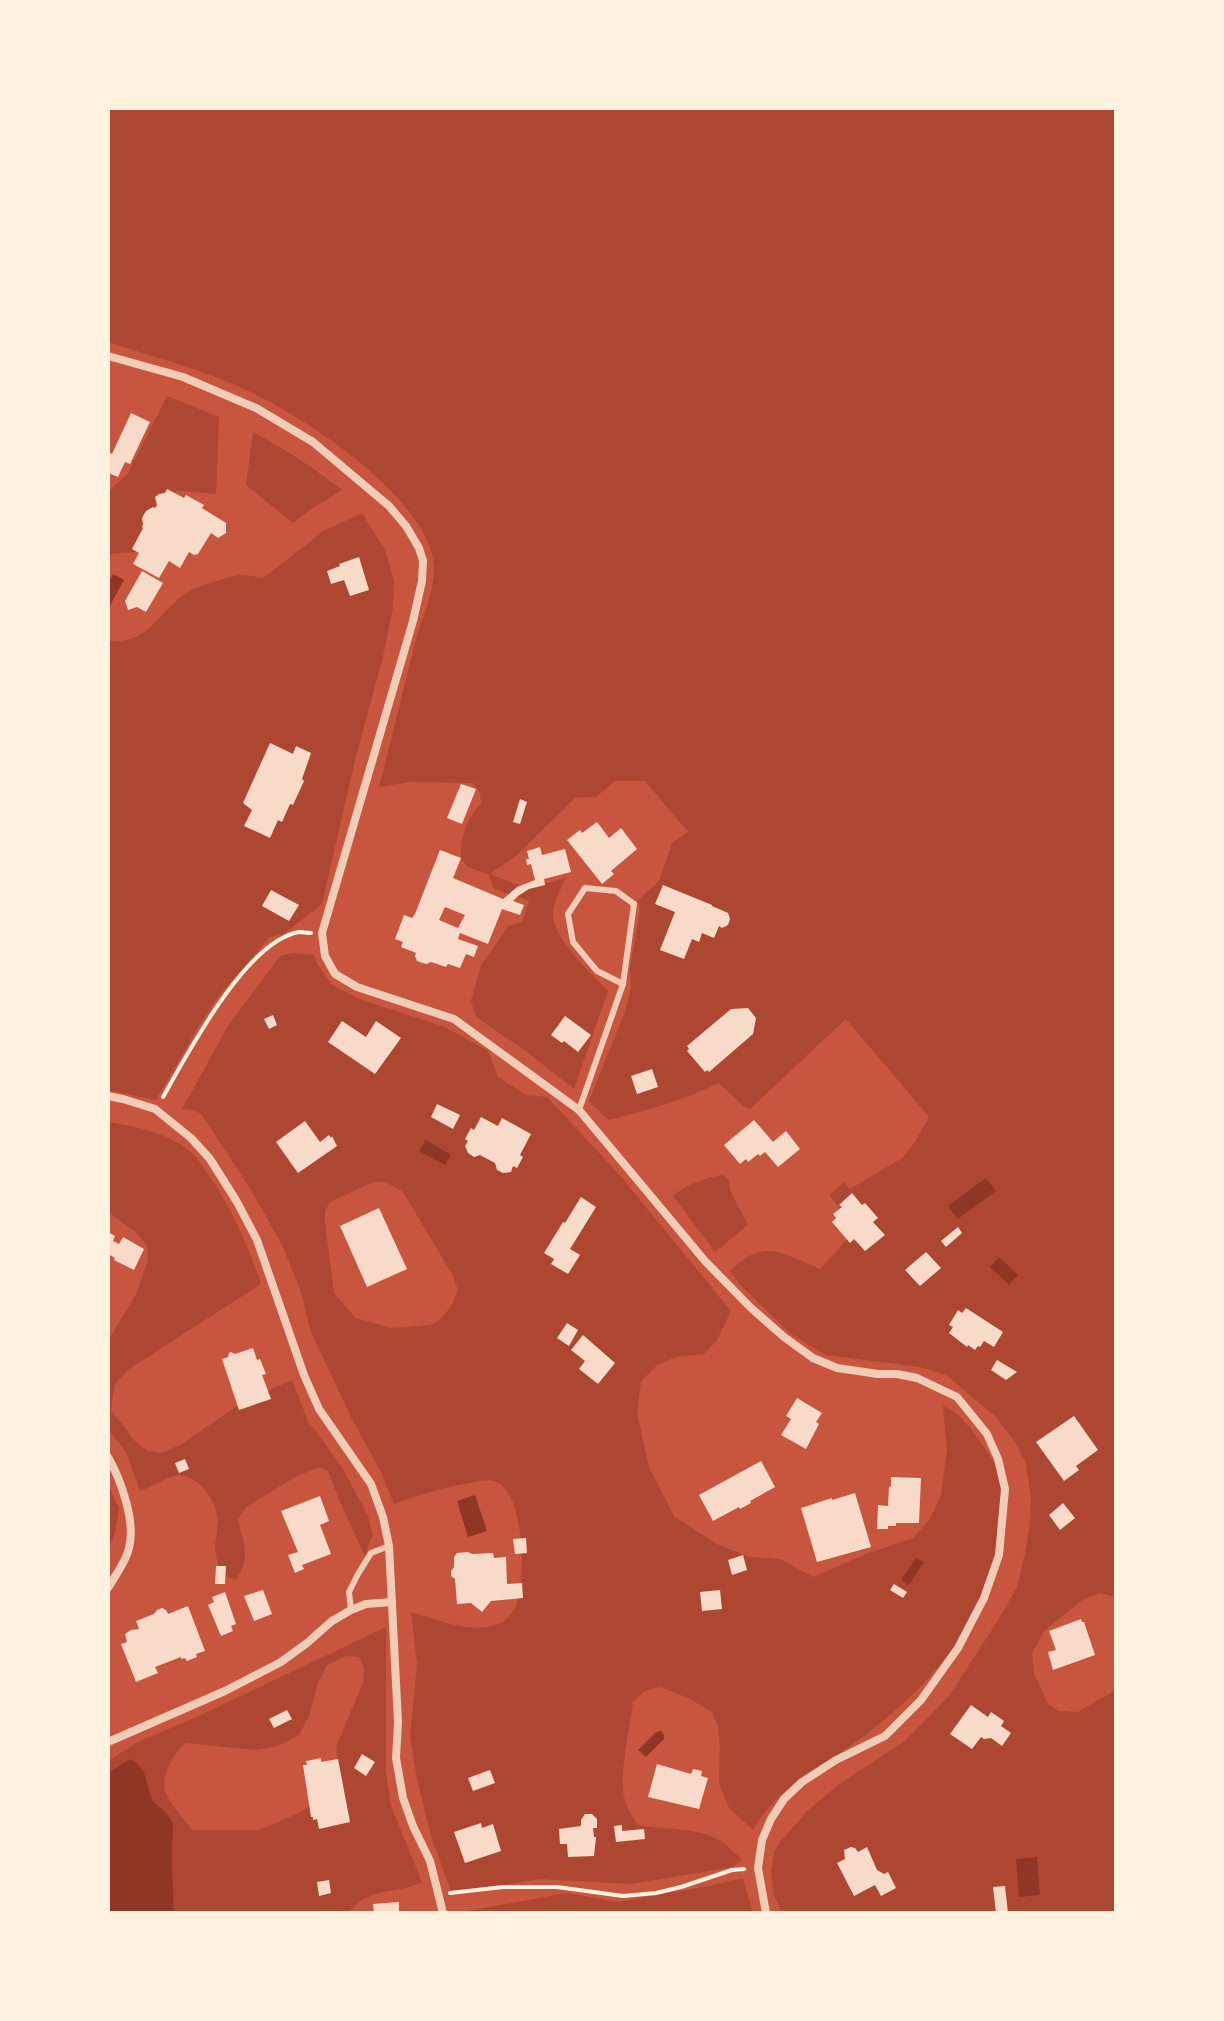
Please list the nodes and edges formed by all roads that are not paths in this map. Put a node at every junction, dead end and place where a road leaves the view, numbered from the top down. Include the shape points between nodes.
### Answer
1 (108, 356) edge
2 (623, 984) junction
3 (108, 1096) edge
4 (579, 1110) junction
5 (108, 1457) edge
6 (389, 1546) junction
7 (108, 1588) edge
8 (392, 1602) junction
9 (351, 1610) junction
10 (108, 1742) edge
11 (443, 1913) edge
12 (766, 1913) edge

1 - 4 street via 183,377 256,408 313,442 406,526 423,561 422,581 322,933 325,956 335,974 357,987 454,1019
2 - 2 lane via 597,971 573,942 568,914 585,888 616,891 634,904
2 - 4 lane
3 - 6 street via 155,1109 191,1138 237,1202 257,1240 319,1409 371,1484
4 - 12 street via 705,1261 784,1337 837,1368 917,1378 957,1397 987,1434 1005,1489 999,1555 958,1648 893,1730 802,1782 771,1819 758,1868
5 - 7 street via 131,1526 129,1549
6 - 8 street
6 - 9 lane via 371,1553 358,1574 349,1592
8 - 9 street
8 - 11 street via 396,1758 403,1798 430,1861
9 - 10 street via 281,1662

